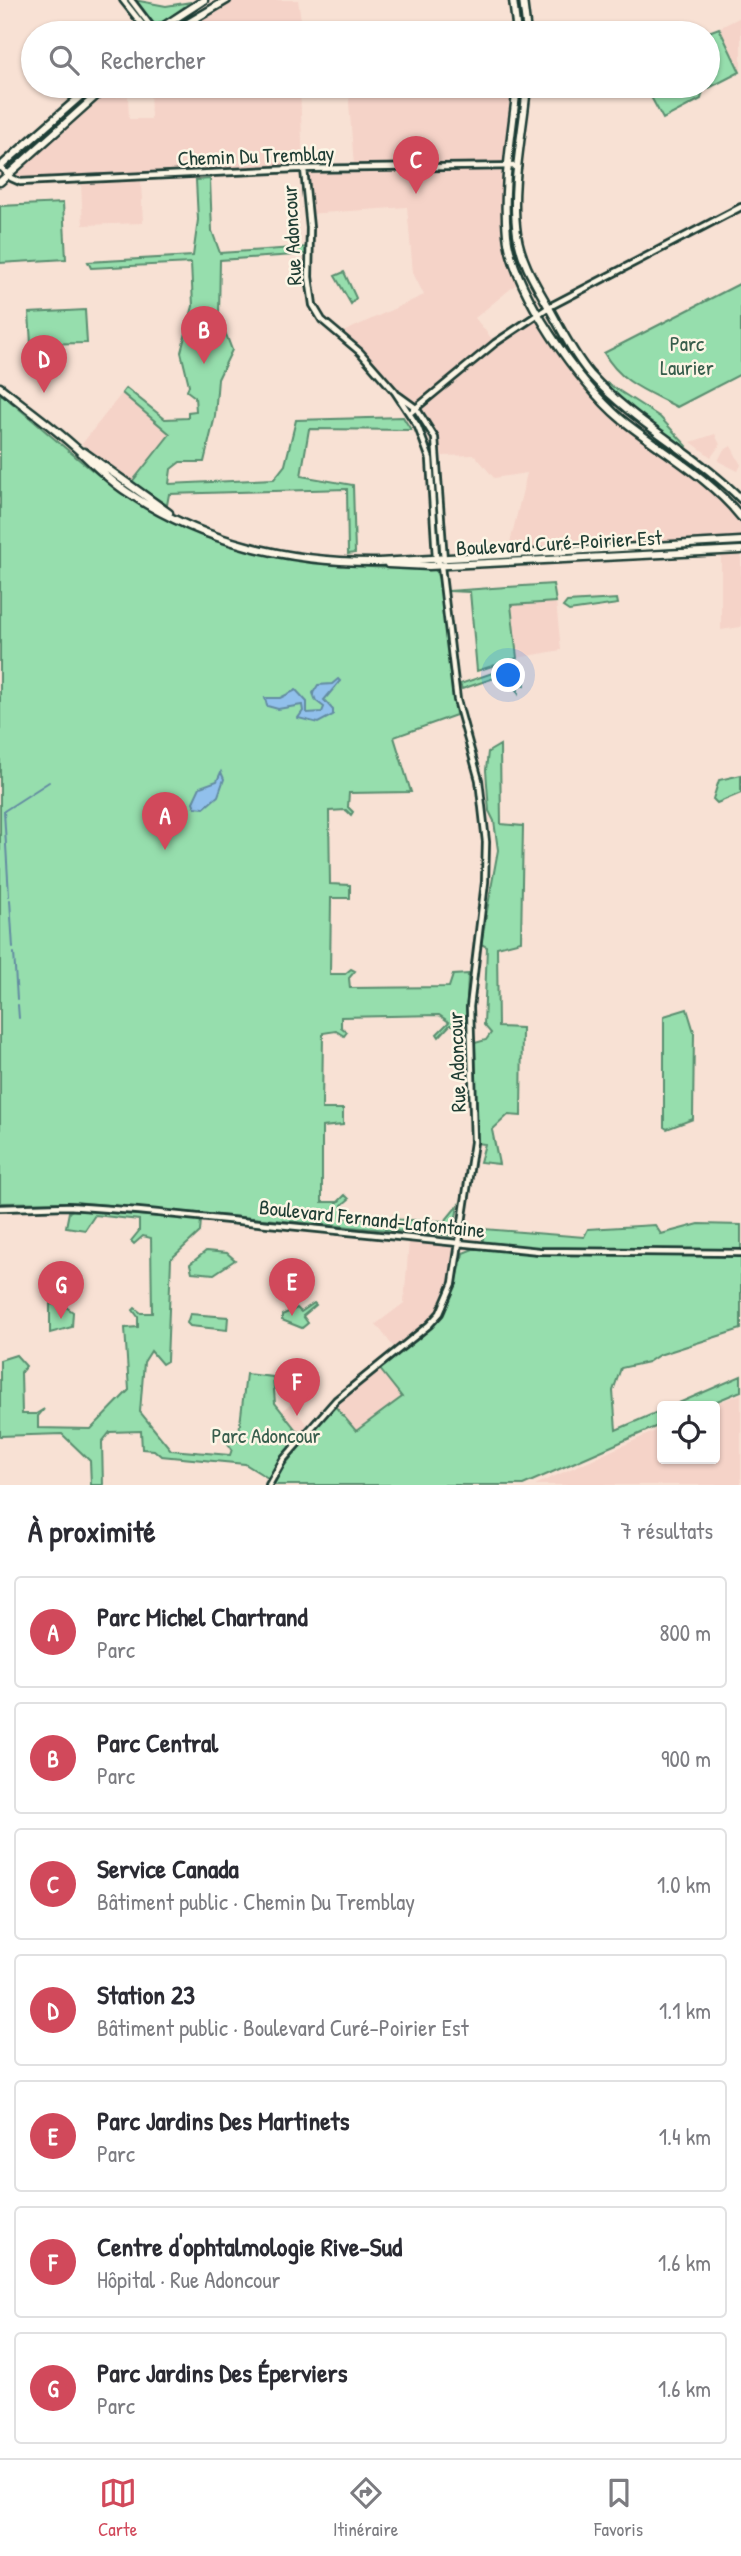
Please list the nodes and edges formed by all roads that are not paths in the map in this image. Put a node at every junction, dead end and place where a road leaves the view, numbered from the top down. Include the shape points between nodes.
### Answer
1 (123, 0) edge
2 (131, 0) edge
3 (204, 0) edge
4 (227, 0) edge
5 (513, 0) edge
6 (523, 0) edge
7 (142, 21) edge
8 (145, 21) edge
9 (172, 21) edge
10 (191, 21) edge
11 (516, 21) edge
12 (526, 21) edge
13 (78, 98) edge
14 (94, 98) edge
15 (516, 98) edge
16 (526, 98) edge
17 (510, 166) junction
18 (519, 166) junction
19 (0, 167) edge
20 (304, 169) junction
21 (8, 175) junction
22 (0, 182) edge
23 (741, 207) edge
24 (549, 307) junction
25 (540, 313) junction
26 (0, 387) edge
27 (395, 392) junction
28 (416, 408) junction
29 (410, 413) junction
30 (741, 499) edge
31 (741, 517) edge
32 (741, 541) edge
33 (741, 550) edge
34 (436, 558) junction
35 (445, 558) junction
36 (379, 562) junction
37 (441, 566) junction
38 (0, 1208) edge
39 (459, 1242) junction
40 (741, 1253) edge
41 (269, 1485) edge

1 - 7 street
2 - 8 street
3 - 9 main road
4 - 10 main road
5 - 11 main road
6 - 12 main road
13 - 19 main road
14 - 21 main road
15 - 17 main road
16 - 18 main road
17 - 18 street, Chemin Du Tremblay
17 - 20 street, Chemin Du Tremblay
17 - 25 main road via 509,249
18 - 24 main road via 519,247
19 - 21 street
20 - 21 street, Chemin Du Tremblay via 20,182
20 - 27 street, Rue Adoncour via 313,305 322,320 360,352
21 - 22 main road
23 - 24 street
24 - 25 street
24 - 30 main road via 575,354 604,388
25 - 28 street
25 - 31 main road via 593,392 624,421 706,480
26 - 36 main road, Boulevard Curé-Poirier Est via 147,505 227,540 278,554 326,562
27 - 28 street, Rue Adoncour
27 - 29 street, Rue Adoncour
28 - 29 street
28 - 35 street, Rue Adoncour via 435,438 438,453
29 - 34 street, Rue Adoncour via 430,459
32 - 35 main road, Boulevard Curé-Poirier Est
33 - 37 main road, Boulevard Curé-Poirier Est
34 - 35 main road, Boulevard Curé-Poirier Est
34 - 36 main road, Boulevard Curé-Poirier Est
34 - 37 street, Rue Adoncour
35 - 37 street
36 - 37 main road, Boulevard Curé-Poirier Est
37 - 39 street, Rue Adoncour via 457,700 480,780 486,842 470,1001 475,1134
38 - 39 street, Boulevard Fernand-Lafontaine via 138,1211
39 - 40 street, Boulevard Fernand-Lafontaine via 543,1251
39 - 41 street, Rue Adoncour via 453,1283 440,1313 336,1400 290,1452

